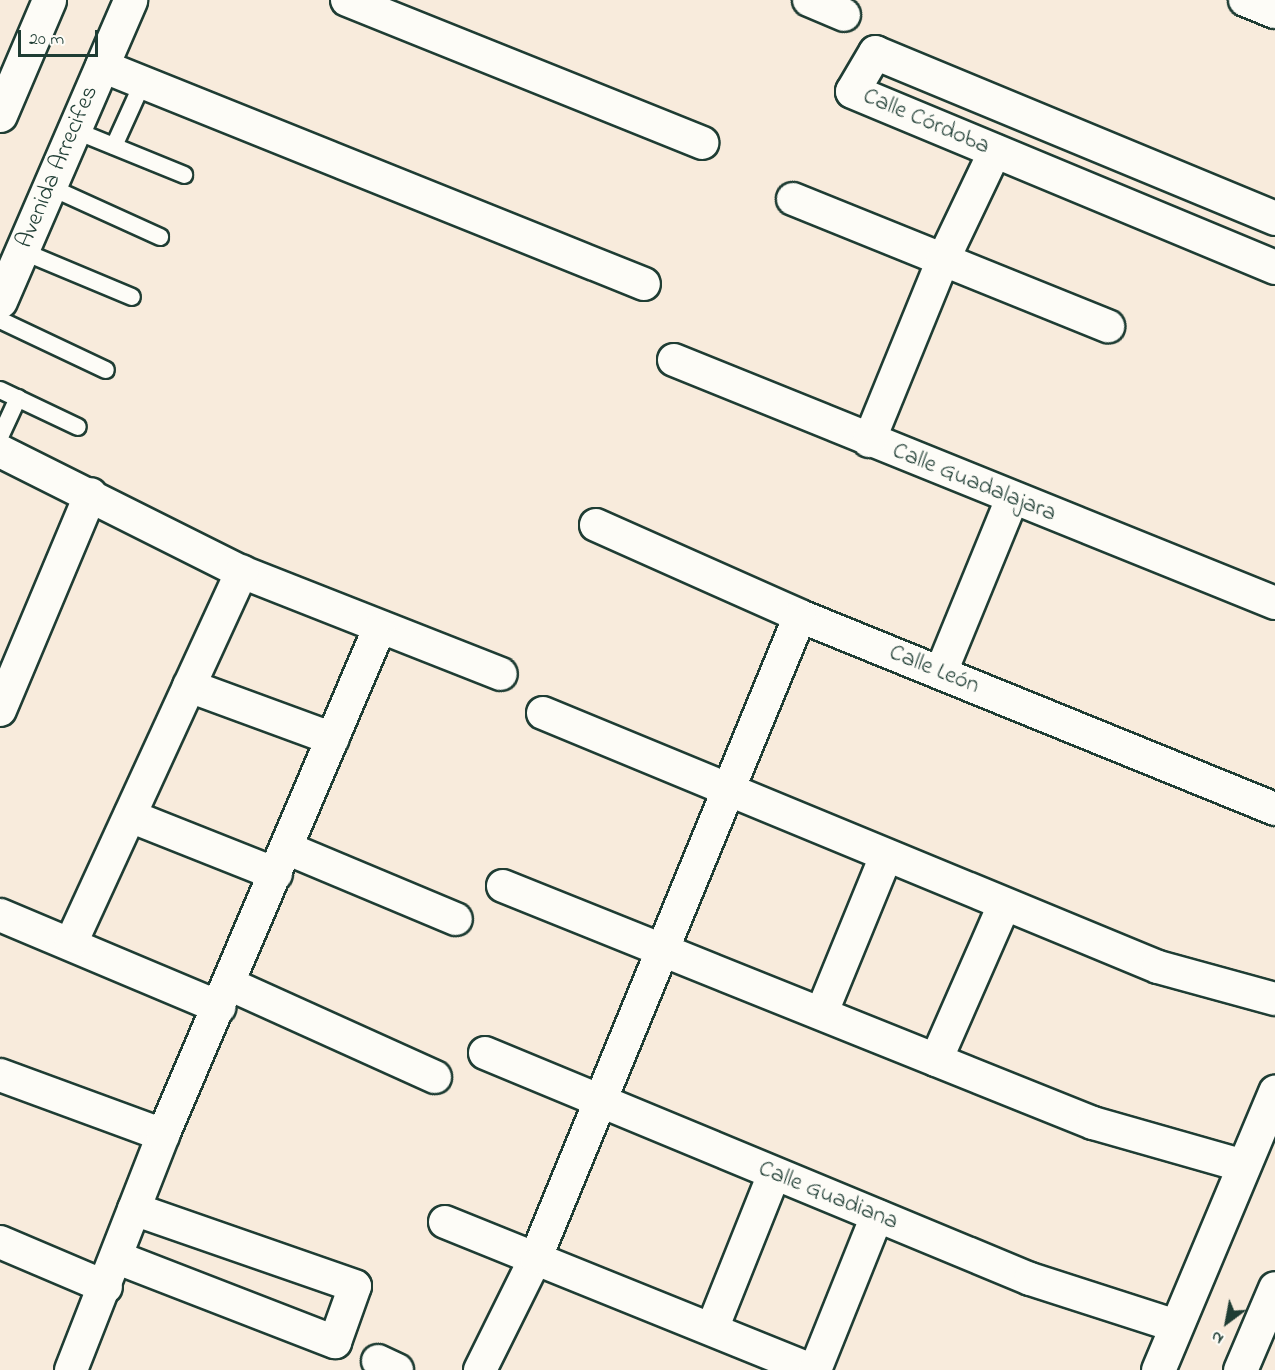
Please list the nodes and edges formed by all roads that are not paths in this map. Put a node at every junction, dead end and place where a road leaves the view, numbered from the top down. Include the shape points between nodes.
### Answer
1 (49, 0) edge
2 (130, 0) edge
3 (347, 0) edge
4 (809, 0) edge
5 (1245, 0) edge
6 (1275, 12) edge
7 (844, 15) dead end
8 (102, 66) junction
9 (7, 79) edge
10 (143, 82) junction
11 (0, 115) edge
12 (74, 130) junction
13 (702, 143) dead end
14 (114, 146) junction
15 (995, 151) junction
16 (184, 175) dead end
17 (50, 187) junction
18 (793, 199) dead end
19 (1235, 201) junction
20 (1275, 218) edge
21 (160, 237) dead end
22 (1220, 244) junction
23 (22, 251) junction
24 (943, 260) junction
25 (1275, 267) edge
26 (644, 284) dead end
27 (132, 297) dead end
28 (0, 301) edge
29 (0, 320) edge
30 (1108, 326) dead end
31 (674, 360) dead end
32 (106, 370) dead end
33 (0, 390) edge
34 (18, 398) junction
35 (78, 427) dead end
36 (0, 437) edge
37 (869, 441) junction
38 (0, 451) edge
39 (91, 494) junction
40 (1012, 499) junction
41 (596, 525) dead end
42 (242, 572) junction
43 (1275, 603) edge
44 (800, 616) junction
45 (379, 629) junction
46 (941, 672) junction
47 (501, 674) dead end
48 (189, 686) junction
49 (0, 710) edge
50 (543, 713) dead end
51 (333, 739) junction
52 (726, 785) junction
53 (1275, 808) edge
54 (130, 816) junction
55 (886, 856) junction
56 (281, 861) junction
57 (503, 886) dead end
58 (1004, 905) junction
59 (0, 915) edge
60 (456, 919) dead end
61 (71, 943) junction
62 (663, 949) junction
63 (224, 995) junction
64 (1275, 999) edge
65 (822, 1012) junction
66 (485, 1053) dead end
67 (936, 1060) junction
68 (0, 1076) edge
69 (435, 1077) dead end
70 (1275, 1092) edge
71 (600, 1102) junction
72 (163, 1135) junction
73 (1244, 1166) junction
74 (774, 1174) junction
75 (134, 1209) junction
76 (877, 1216) junction
77 (445, 1222) dead end
78 (0, 1242) edge
79 (536, 1257) junction
80 (118, 1258) junction
81 (106, 1287) junction
82 (1275, 1288) edge
83 (1176, 1326) junction
84 (712, 1329) junction
85 (71, 1370) edge
86 (480, 1370) edge
87 (813, 1370) edge
88 (1158, 1370) edge
89 (1240, 1370) edge

1 - 9 street
2 - 8 street, Avenida Arrecifes
3 - 13 street
4 - 7 street
5 - 6 street
8 - 10 street
8 - 12 street, Avenida Arrecifes
9 - 11 street
10 - 14 lane
10 - 26 street
12 - 14 lane
12 - 17 street, Avenida Arrecifes
14 - 16 lane
15 - 19 street, Calle Córdoba via 852,92 875,52
15 - 22 street, Calle Córdoba
15 - 24 street
17 - 21 lane
17 - 23 street, Avenida Arrecifes
18 - 24 street
19 - 20 street, Calle Córdoba
19 - 22 street
22 - 25 street, Calle Córdoba
23 - 27 lane
23 - 28 street, Avenida Arrecifes
24 - 30 street
24 - 37 street
29 - 32 lane
31 - 37 street, Calle Guadalajara
33 - 34 lane
34 - 35 lane
34 - 36 lane
37 - 40 street, Calle Guadalajara
38 - 39 street
39 - 42 street
39 - 49 street
40 - 43 street, Calle Guadalajara
40 - 46 street
41 - 44 street, Calle León
42 - 45 street
42 - 48 street
44 - 46 street, Calle León
44 - 52 street
45 - 47 street
45 - 51 street
46 - 53 street, Calle León
48 - 51 street
48 - 54 street
50 - 52 street
51 - 56 street
52 - 55 street
52 - 62 street
54 - 56 street
54 - 61 street
55 - 58 street
55 - 65 street
56 - 60 street
56 - 63 street
57 - 62 street
58 - 64 street via 1158,967
58 - 67 street
59 - 61 street
61 - 63 street
62 - 65 street
62 - 71 street
63 - 69 street
63 - 72 street
65 - 67 street
66 - 71 street, Calle Guadiana
67 - 73 street via 1093,1123
68 - 72 street
70 - 73 street
71 - 74 street, Calle Guadiana
71 - 79 street
72 - 75 street
73 - 83 street
74 - 76 street, Calle Guadiana
74 - 84 street
75 - 80 street
75 - 80 street via 355,1286 335,1342
76 - 83 street, Calle Guadiana via 1030,1279
76 - 87 street
77 - 79 street
78 - 81 street
79 - 84 street
79 - 86 street
80 - 81 street
81 - 85 street
82 - 89 street
83 - 88 street
84 - 87 street

